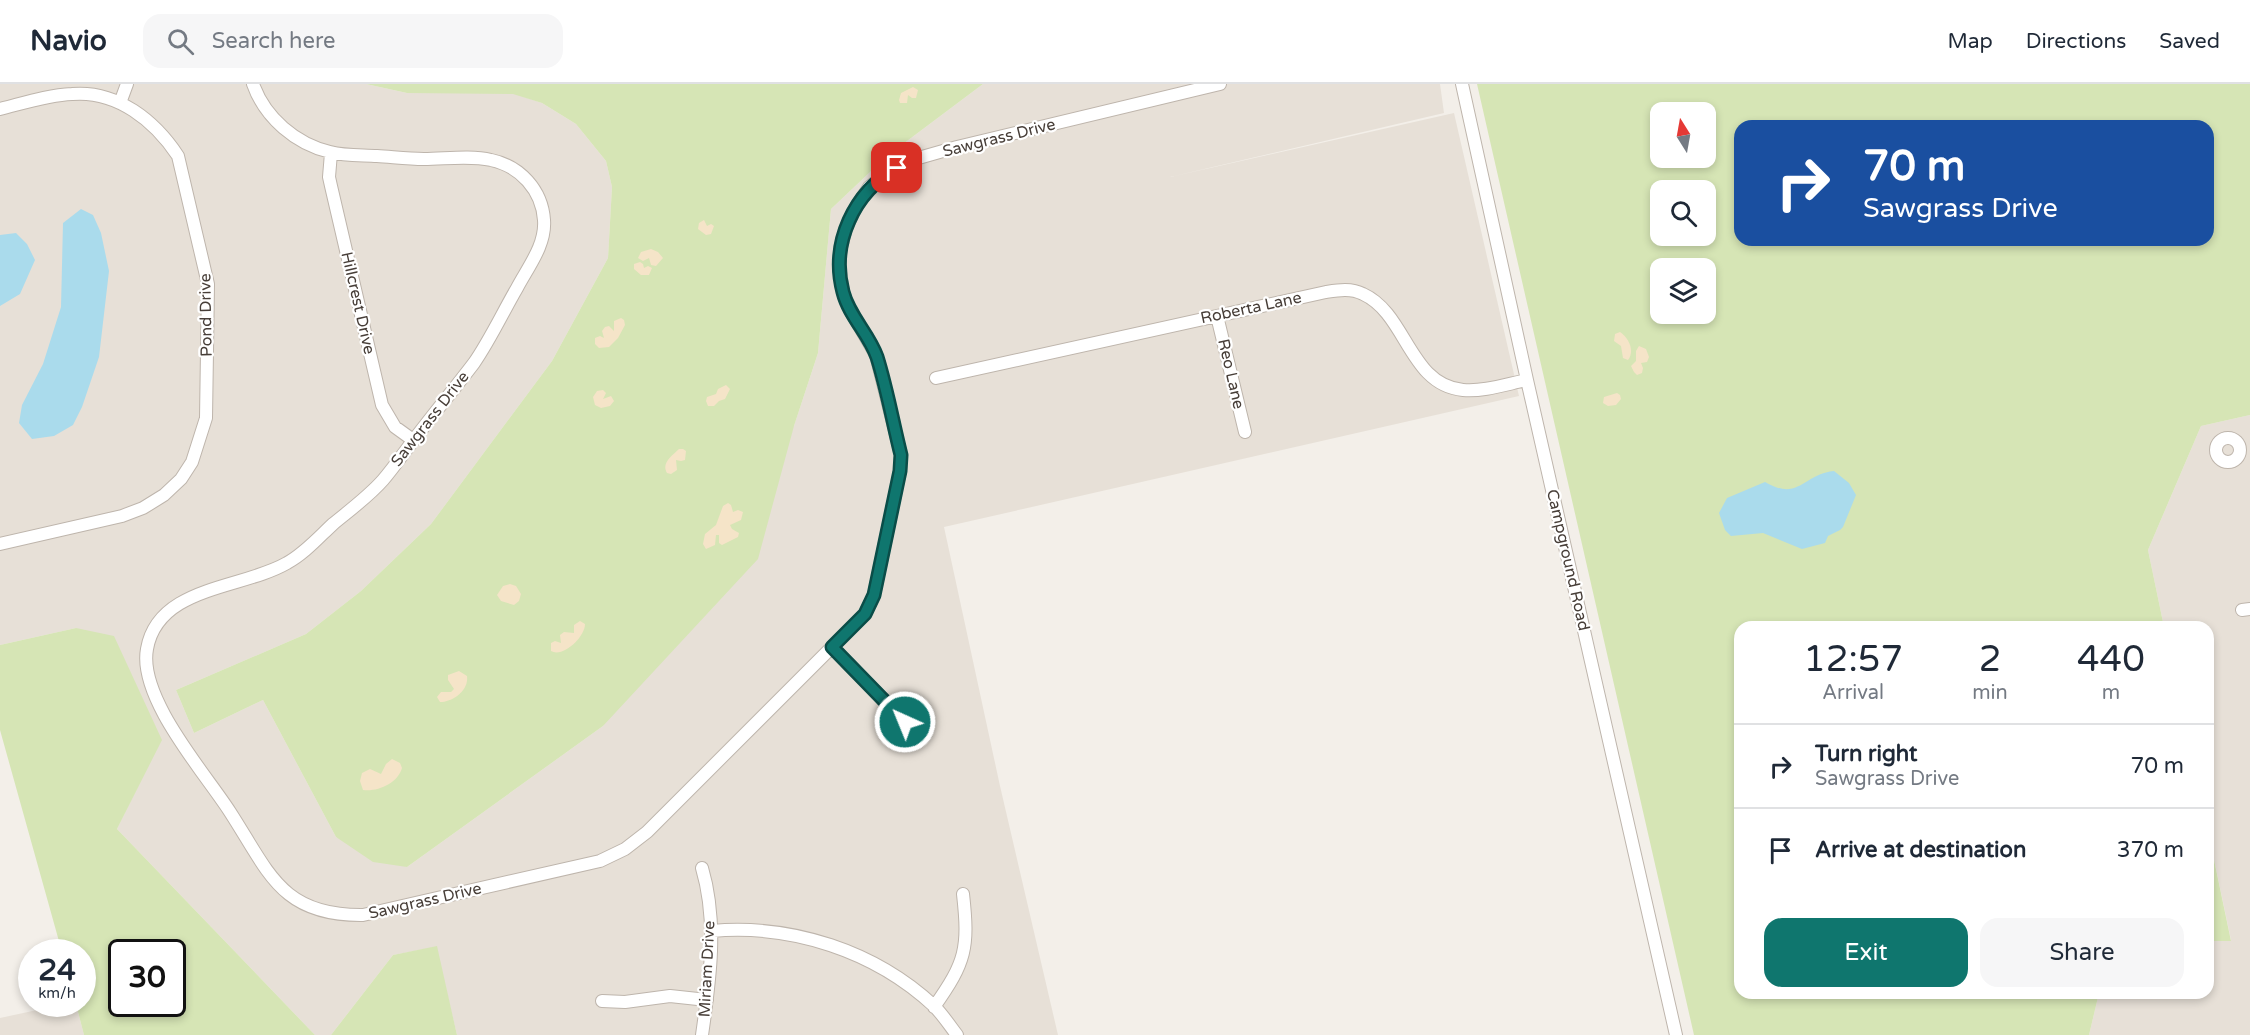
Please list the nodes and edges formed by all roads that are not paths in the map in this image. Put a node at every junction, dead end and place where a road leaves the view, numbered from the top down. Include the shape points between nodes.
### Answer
1 (127, 84) edge
2 (253, 84) edge
3 (1220, 84) edge
4 (1462, 84) edge
5 (120, 103) junction
6 (0, 108) edge
7 (331, 153) junction
8 (1217, 316) junction
9 (936, 378) dead end
10 (1527, 380) junction
11 (1245, 432) dead end
12 (2250, 437) edge
13 (413, 440) junction
14 (2238, 442) dead end
15 (0, 544) edge
16 (832, 647) junction
17 (905, 722) dead end
18 (702, 868) dead end
19 (963, 894) dead end
20 (712, 931) junction
21 (707, 1000) junction
22 (602, 1001) dead end
23 (934, 1007) junction
24 (702, 1035) edge
25 (957, 1035) edge
26 (1676, 1035) edge

1 - 5 street
2 - 7 street, Sawgrass Drive via 270,114 285,130
3 - 16 street, Sawgrass Drive via 908,161 869,187 855,207 840,252 843,293 876,356 901,455 874,595 865,614
4 - 10 street, Campground Road
5 - 6 street, Pond Drive via 98,95 74,93
5 - 15 street, Pond Drive via 153,124 178,156 205,265 206,418 200,441 182,478 143,508
7 - 13 street, Hillcrest Drive via 329,177 382,405 395,428
7 - 13 street, Sawgrass Drive via 489,159 511,167 527,179 539,200 544,222 541,245 475,361
8 - 9 street, Roberta Lane
8 - 10 street, Roberta Lane via 1346,289 1377,303 1416,360 1442,384 1465,391
8 - 11 street, Reo Lane
10 - 26 street, Campground Road
12 - 14 street
13 - 16 street, Sawgrass Drive via 382,481 291,561 269,573 187,598 165,612 147,647 145,666 150,684 182,746 268,873 287,894 316,910 363,915 600,861 625,849 647,832
16 - 17 street
18 - 20 street, Miriam Drive
19 - 23 street via 966,944 961,965
20 - 21 street, Miriam Drive
20 - 23 street via 762,930 842,948 874,963
21 - 22 street via 670,996
21 - 24 street, Miriam Drive
23 - 25 street

